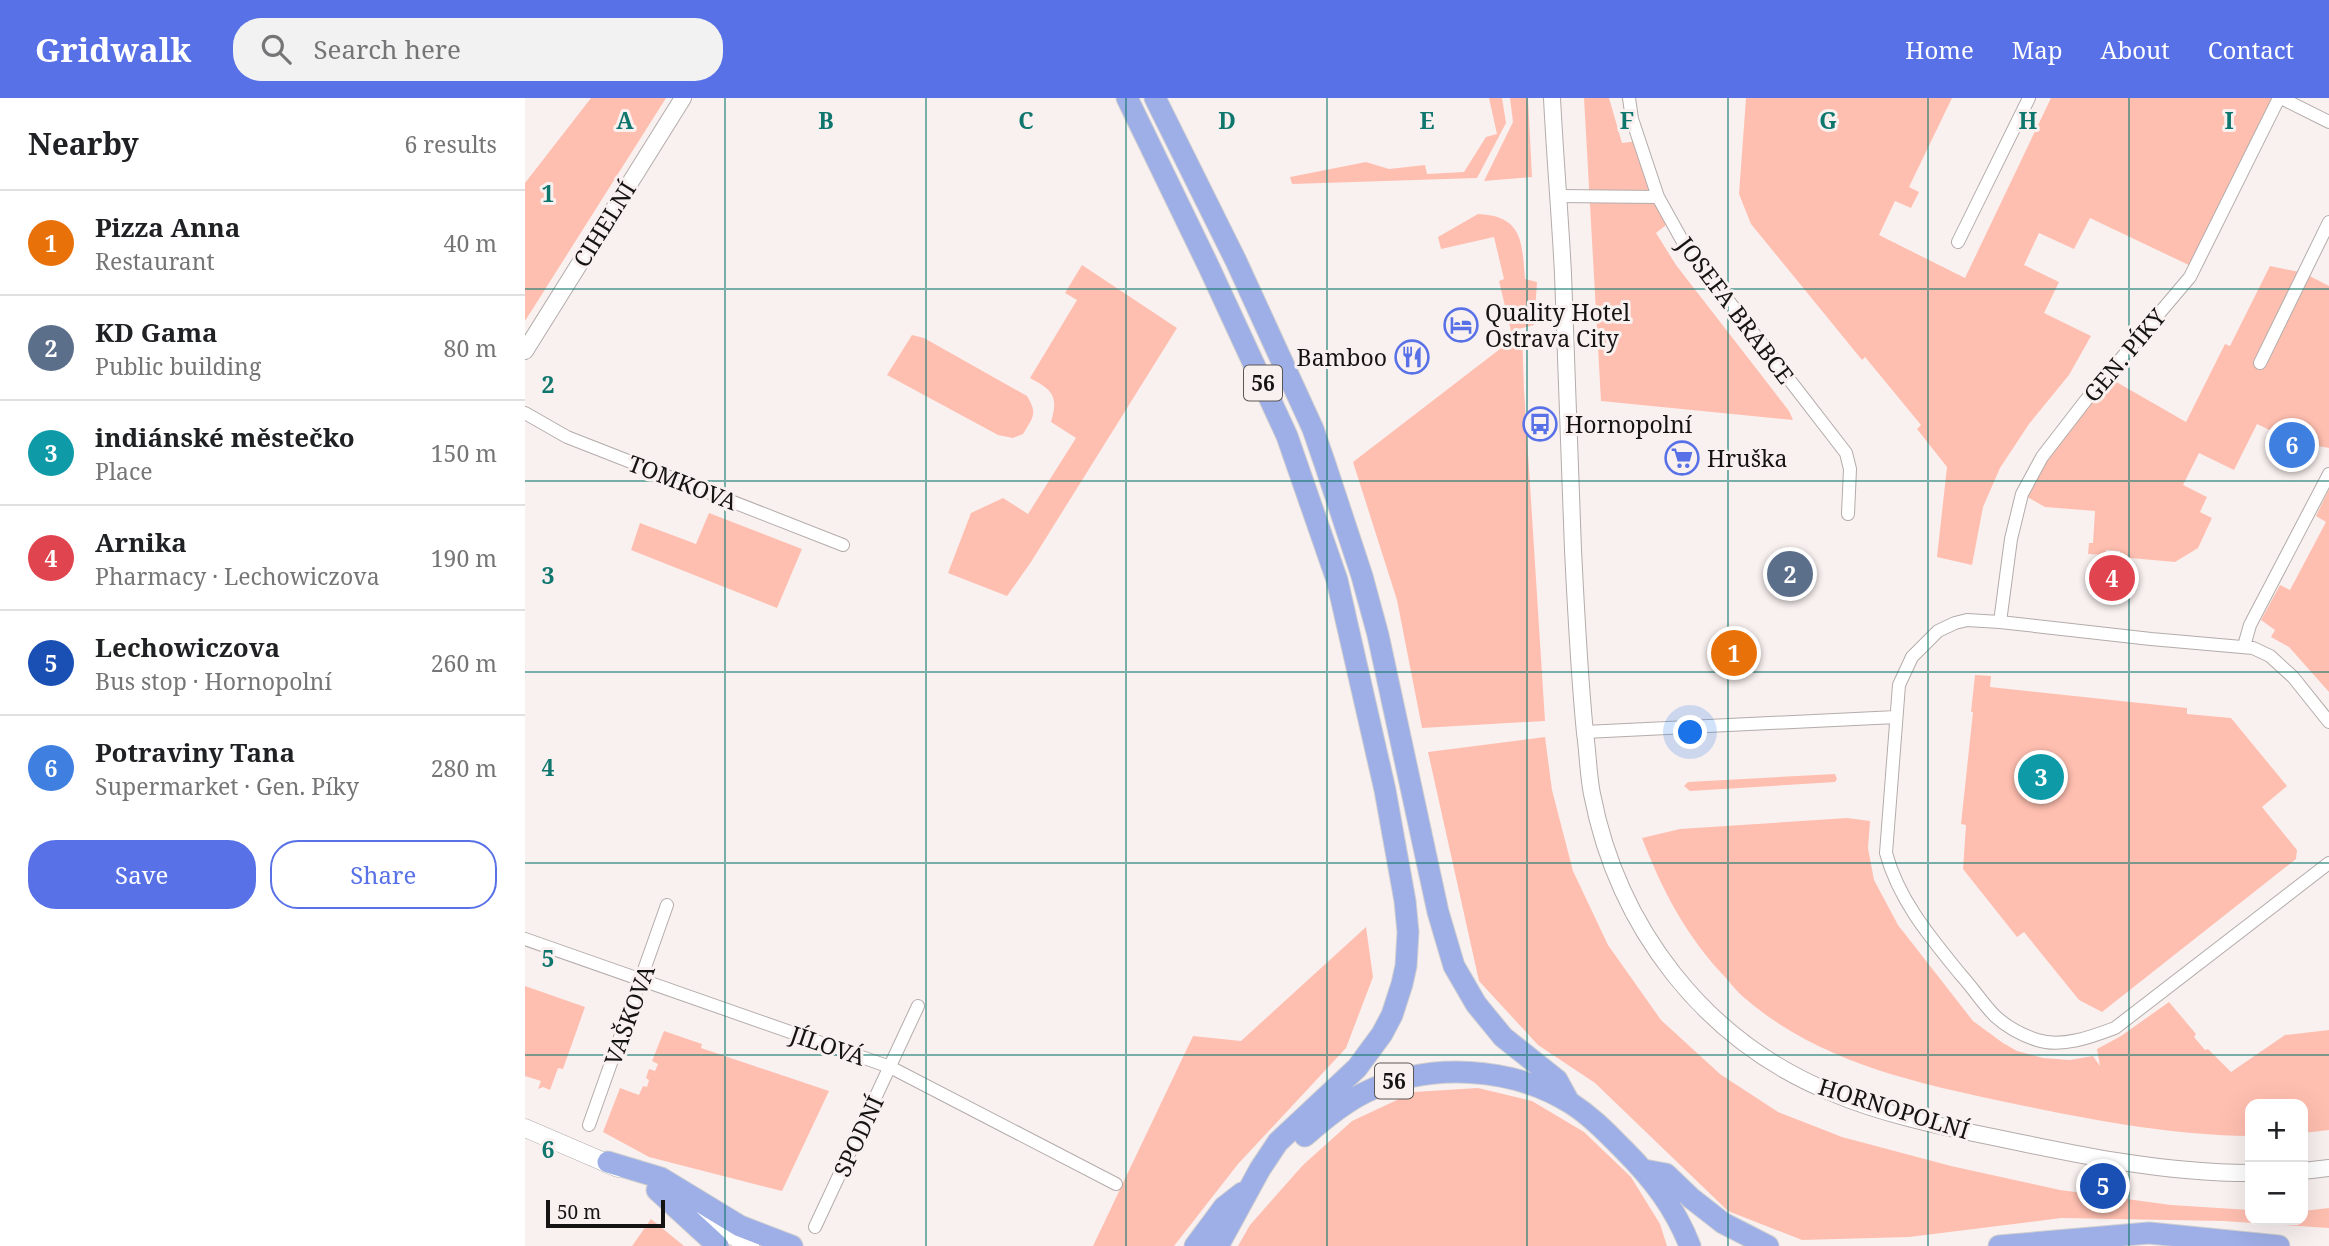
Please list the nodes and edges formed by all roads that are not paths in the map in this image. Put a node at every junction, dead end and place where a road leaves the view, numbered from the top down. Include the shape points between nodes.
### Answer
1 (683, 98) edge
2 (1127, 98) edge
3 (1155, 98) edge
4 (1552, 98) edge
5 (1629, 98) edge
6 (2029, 98) edge
7 (2280, 98) edge
8 (2329, 122) edge
9 (1557, 196) junction
10 (1658, 197) junction
11 (2329, 222) edge
12 (1958, 242) dead end
13 (525, 351) edge
14 (2260, 363) dead end
15 (525, 413) edge
16 (2329, 474) edge
17 (1848, 514) dead end
18 (843, 545) dead end
19 (2000, 622) junction
20 (2244, 646) junction
21 (1896, 717) junction
22 (2329, 722) edge
23 (1585, 732) junction
24 (2329, 863) edge
25 (667, 905) dead end
26 (525, 939) edge
27 (642, 979) junction
28 (918, 1006) dead end
29 (890, 1067) junction
30 (1569, 1102) junction
31 (589, 1125) dead end
32 (525, 1128) edge
33 (608, 1162) junction
34 (2329, 1168) edge
35 (2308, 1170) edge
36 (2245, 1173) edge
37 (1655, 1176) junction
38 (1117, 1184) dead end
39 (1250, 1188) junction
40 (663, 1193) junction
41 (815, 1227) dead end
42 (718, 1246) edge
43 (737, 1246) edge
44 (750, 1246) edge
45 (792, 1246) edge
46 (1195, 1246) edge
47 (1218, 1246) edge
48 (1690, 1246) edge
49 (1768, 1246) edge
50 (1999, 1246) edge
51 (2279, 1246) edge

1 - 13 street, CIHELNÍ
2 - 39 highway, 56 via 1287,436 1337,580 1405,901 1406,966 1392,1016 1357,1068 1278,1142
3 - 30 highway, 56 via 1313,429 1362,576 1454,966 1503,1037 1557,1080
4 - 9 street, HORNOPOLNÍ
5 - 10 street, JOSEFA BRABCE
6 - 12 street
7 - 8 street, GEN. PÍKY
7 - 19 street, GEN. PÍKY via 2190,277 2086,400 2042,457 2022,494
9 - 10 street
9 - 23 street, HORNOPOLNÍ
10 - 17 street, JOSEFA BRABCE via 1683,242 1846,453
11 - 14 street
15 - 18 street, TOMKOVA via 567,437
16 - 20 street via 2250,625
19 - 20 street
19 - 21 street via 1967,620 1938,631 1904,671
20 - 22 street via 2270,656
21 - 23 street
21 - 24 street via 1887,853 1891,872 1921,925 1996,1017 2039,1041 2063,1042 2115,1028
23 - 36 street, HORNOPOLNÍ via 1598,821 1616,873 1645,932 1703,1008 1762,1057 1833,1093 1956,1129 2145,1166
25 - 27 street, VAŠKOVA
26 - 27 street, JÍLOVÁ
27 - 29 street, JÍLOVÁ
27 - 31 street, VAŠKOVA
28 - 29 street, SPODNÍ
29 - 38 street, JÍLOVÁ
29 - 41 street, SPODNÍ
30 - 37 highway, 56
30 - 39 highway, 56 via 1491,1074 1438,1073 1388,1083 1323,1121
32 - 33 main road
33 - 40 main road
33 - 45 highway via 661,1178 740,1226
34 - 35 street
37 - 48 highway, 56
37 - 49 highway via 1723,1223
39 - 46 highway via 1224,1207
39 - 47 highway, 56
40 - 42 highway
40 - 43 main road
40 - 44 main road
50 - 51 highway via 2149,1233

